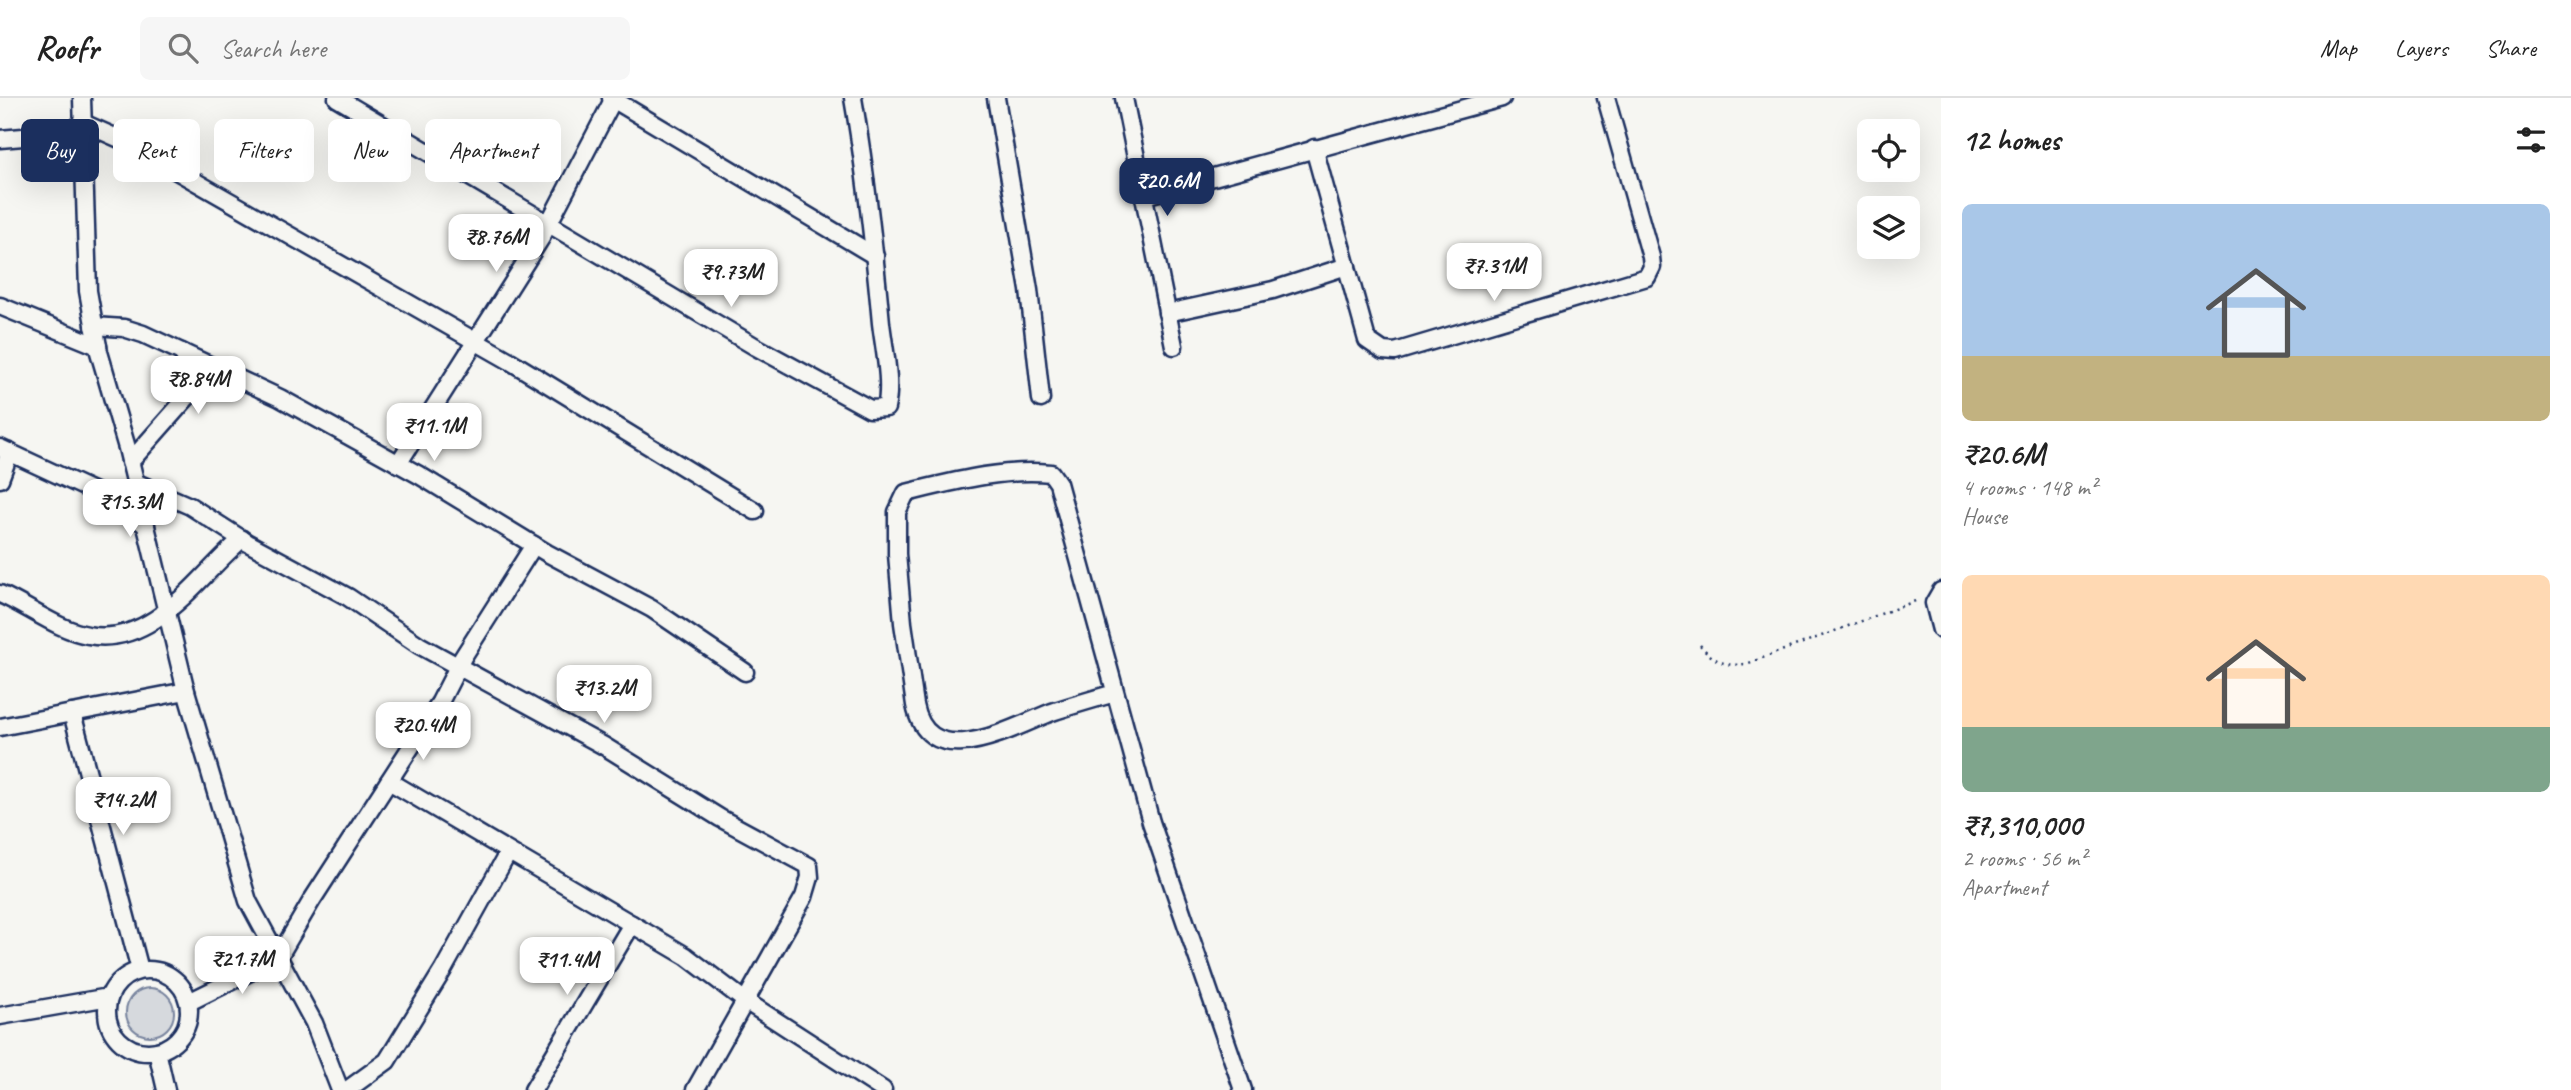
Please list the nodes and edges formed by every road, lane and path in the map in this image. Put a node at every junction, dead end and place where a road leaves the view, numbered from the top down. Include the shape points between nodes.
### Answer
1 (82, 98) edge
2 (337, 98) edge
3 (613, 98) edge
4 (853, 98) edge
5 (996, 98) edge
6 (1124, 98) edge
7 (1502, 98) edge
8 (1606, 98) edge
9 (1456, 104) edge
10 (81, 119) edge
11 (99, 134) edge
12 (21, 136) edge
13 (0, 139) edge
14 (1314, 148) junction
15 (84, 182) edge
16 (1144, 196) junction
17 (547, 224) junction
18 (875, 256) junction
19 (1347, 266) junction
20 (0, 306) edge
21 (1167, 313) junction
22 (94, 326) junction
23 (475, 342) junction
24 (98, 346) junction
25 (1174, 346) dead end
26 (182, 352) junction
27 (1041, 399) dead end
28 (5, 450) edge
29 (130, 462) junction
30 (398, 464) junction
31 (0, 479) edge
32 (135, 482) junction
33 (755, 511) dead end
34 (146, 525) junction
35 (242, 539) junction
36 (534, 545) junction
37 (1939, 592) edge
38 (0, 594) edge
39 (168, 612) junction
40 (1941, 630) edge
41 (1700, 645) dead end
42 (458, 666) junction
43 (745, 672) dead end
44 (186, 691) junction
45 (1115, 693) junction
46 (72, 713) junction
47 (0, 727) edge
48 (389, 781) junction
49 (509, 853) junction
50 (632, 924) junction
51 (278, 958) junction
52 (140, 970) junction
53 (109, 998) junction
54 (744, 1000) junction
55 (189, 1002) junction
56 (0, 1016) edge
57 (157, 1051) junction
58 (166, 1090) edge
59 (340, 1090) edge
60 (346, 1090) edge
61 (533, 1090) edge
62 (695, 1090) edge
63 (883, 1090) edge
64 (1243, 1090) edge

1 - 10 street
2 - 17 street
3 - 17 street
3 - 18 street
4 - 18 street
5 - 27 street via 1029,290
6 - 16 street
7 - 9 street
8 - 19 street via 1651,257 1647,277 1395,352 1383,351 1367,340
9 - 14 street
11 - 23 street via 135,147
12 - 13 street
14 - 16 street
14 - 19 street
15 - 22 street
16 - 21 street
17 - 18 street via 875,411 886,408 888,396
17 - 23 street
19 - 21 street via 1273,290
20 - 24 street
21 - 25 street
22 - 24 street
22 - 26 street via 124,328
23 - 30 street
23 - 33 street
24 - 29 street
26 - 29 street via 191,375 190,394
26 - 30 street via 280,397
28 - 31 street
28 - 34 street via 97,493
29 - 32 street
30 - 36 street
32 - 34 street
32 - 35 street via 190,506
34 - 39 street
35 - 39 street
35 - 42 street via 348,597
36 - 42 street
36 - 43 street via 652,609
37 - 40 street via 1934,603
37 - 41 path via 1749,663 1722,664
38 - 39 street via 87,635 110,636 132,630
39 - 44 street
42 - 48 street
42 - 54 street via 809,866 804,897
44 - 46 street
44 - 51 street via 248,901
45 - 45 street via 1058,483 1051,473 998,475 906,493 897,512 899,586 915,705 925,732 947,742 977,740
45 - 64 street via 1173,891
46 - 47 street
46 - 52 street
48 - 49 street
48 - 51 street
49 - 50 street
49 - 60 street via 387,1061
50 - 54 street via 686,956
50 - 61 street
51 - 55 street
51 - 59 street via 313,1023
52 - 53 street via 121,980
52 - 55 street via 165,972 184,990
53 - 56 street
53 - 57 street via 107,1012 117,1038 136,1050
54 - 62 street
54 - 63 street
55 - 57 street via 190,1015 179,1038
57 - 58 street

